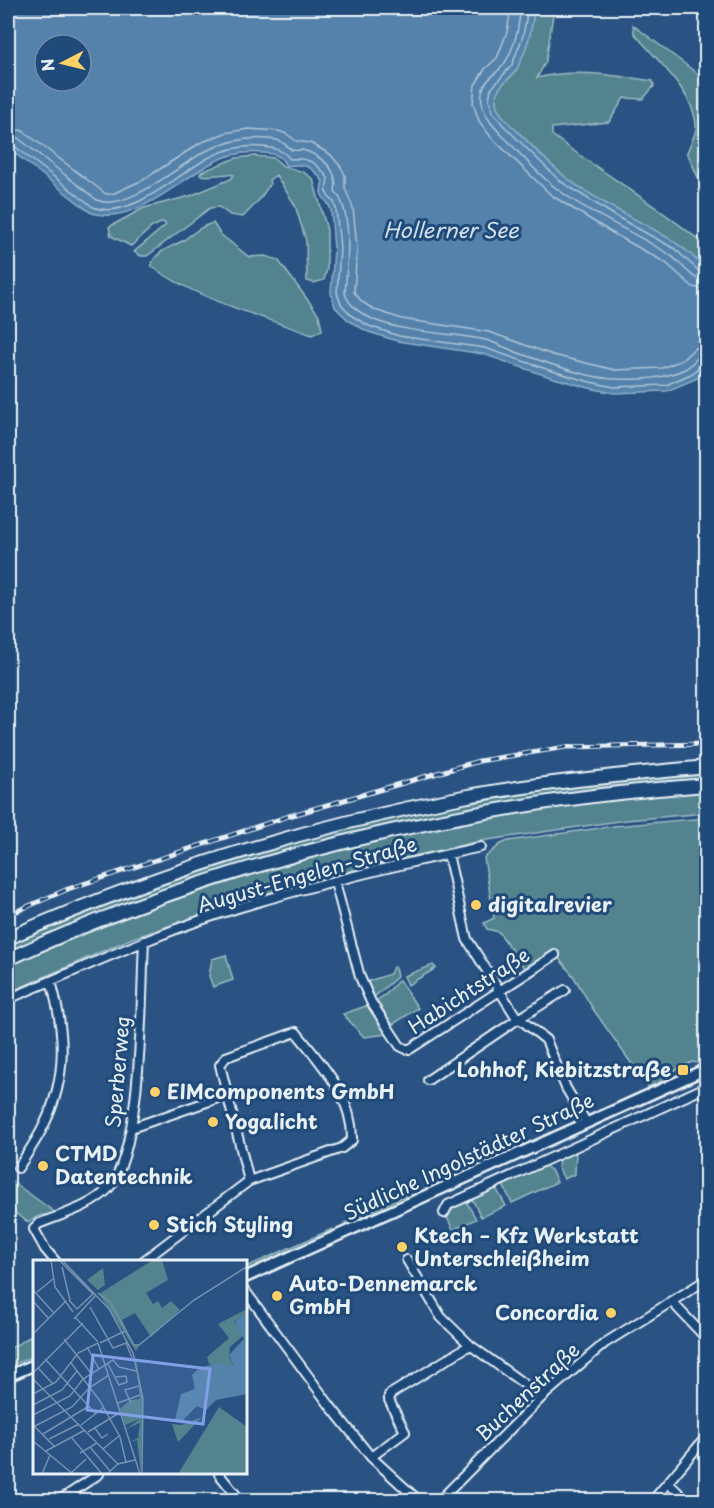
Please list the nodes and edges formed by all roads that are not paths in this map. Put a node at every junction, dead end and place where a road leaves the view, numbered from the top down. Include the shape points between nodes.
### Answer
1 (706, 767) edge
2 (706, 785) edge
3 (481, 847) dead end
4 (448, 854) junction
5 (335, 882) junction
6 (8, 938) edge
7 (144, 941) junction
8 (555, 955) dead end
9 (8, 959) edge
10 (51, 981) junction
11 (565, 990) dead end
12 (500, 991) junction
13 (8, 999) edge
14 (520, 1019) junction
15 (706, 1069) edge
16 (428, 1080) dead end
17 (706, 1087) edge
18 (227, 1095) junction
19 (586, 1122) junction
20 (131, 1128) junction
21 (18, 1168) dead end
22 (249, 1181) junction
23 (444, 1213) dead end
24 (54, 1260) edge
25 (145, 1260) edge
26 (407, 1260) dead end
27 (248, 1276) edge
28 (706, 1280) edge
29 (248, 1295) edge
30 (671, 1302) junction
31 (706, 1338) edge
32 (470, 1345) junction
33 (33, 1365) edge
34 (8, 1376) edge
35 (542, 1397) junction
36 (706, 1437) edge
37 (371, 1457) junction
38 (96, 1475) edge
39 (221, 1475) edge
40 (668, 1483) junction
41 (60, 1500) edge
42 (240, 1500) edge
43 (418, 1500) edge
44 (441, 1500) edge
45 (653, 1500) edge
46 (686, 1500) edge

1 - 6 main road via 563,781 464,797 311,831 122,891
2 - 9 main road via 565,800 395,830 165,896
3 - 4 street, August-Engelen-Straße
4 - 5 street, August-Engelen-Straße
4 - 12 street via 467,939
5 - 7 street, August-Engelen-Straße via 240,907
5 - 12 street, Habichtstraße via 360,977 401,1048 410,1049
7 - 10 street, August-Engelen-Straße
7 - 20 street, Sperberweg
8 - 12 street, Habichtstraße
10 - 13 street, August-Engelen-Straße
10 - 21 street via 60,1013 62,1065 44,1125
11 - 14 street
12 - 14 street
14 - 16 street
14 - 19 street via 546,1040
15 - 19 street, Südliche Ingolstädter Straße
17 - 23 street via 448,1205
18 - 20 street
18 - 22 street
18 - 22 street via 222,1060 296,1032 341,1092 352,1133 352,1140 342,1148
19 - 27 street, Südliche Ingolstädter Straße
20 - 24 street, Sperberweg via 120,1168 106,1190 34,1229
22 - 25 street
26 - 32 street via 441,1317
28 - 30 street, Buchenstraße
29 - 37 street
30 - 31 street
30 - 35 street, Buchenstraße via 605,1343
32 - 35 street
32 - 37 street via 389,1395 405,1432
33 - 34 street
35 - 44 street, Buchenstraße
36 - 40 street
37 - 43 street
38 - 41 street
39 - 42 street
40 - 45 street
40 - 46 street

